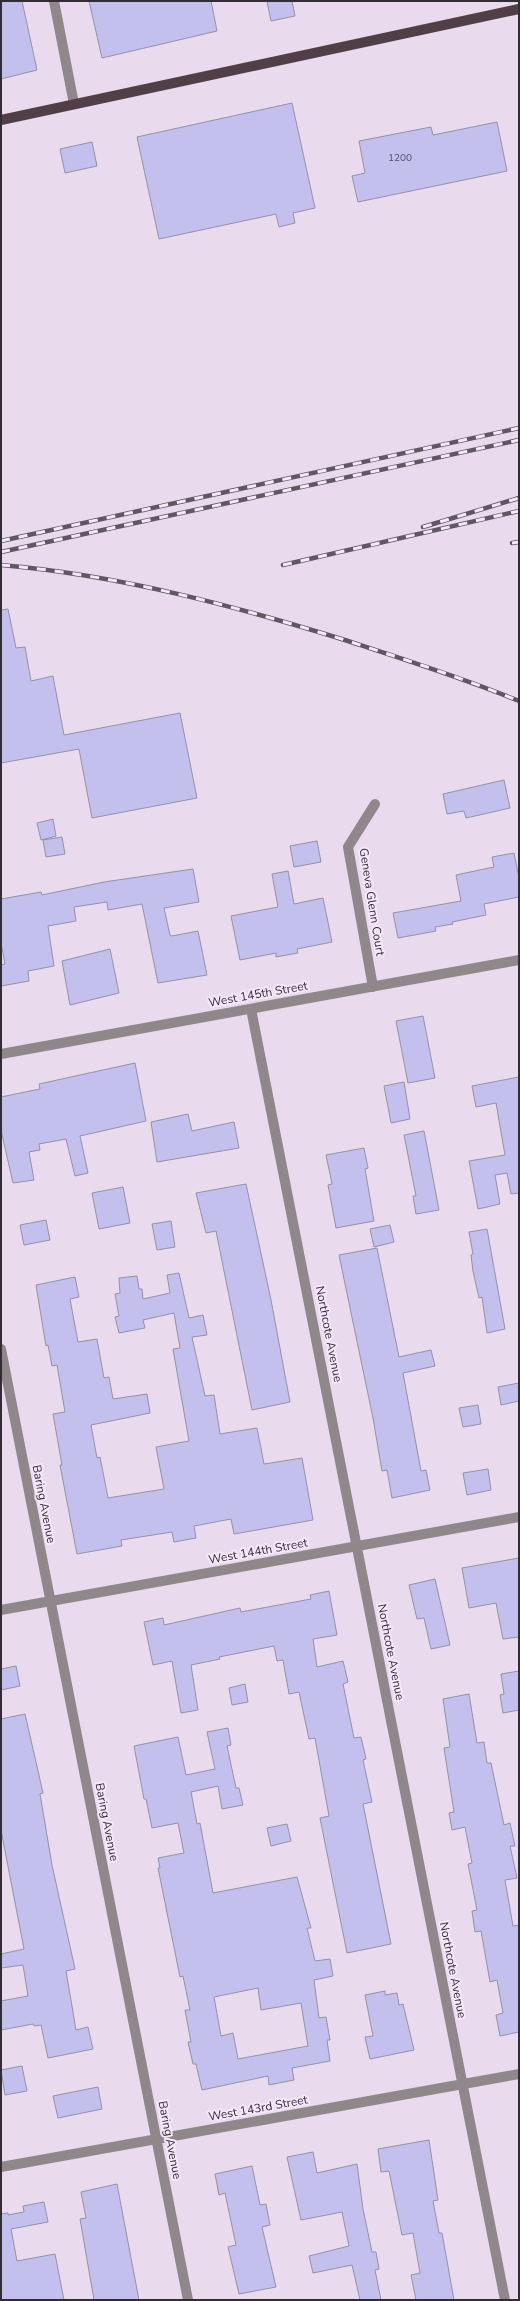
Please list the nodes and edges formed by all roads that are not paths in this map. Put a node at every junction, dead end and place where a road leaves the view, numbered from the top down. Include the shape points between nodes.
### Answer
1 (54, 1) edge
2 (519, 8) edge
3 (74, 104) junction
4 (1, 120) edge
5 (375, 804) dead end
6 (519, 960) edge
7 (373, 987) junction
8 (251, 1009) junction
9 (1, 1054) edge
10 (1, 1349) edge
11 (519, 1517) edge
12 (358, 1546) junction
13 (50, 1601) junction
14 (1, 1610) edge
15 (519, 2074) edge
16 (462, 2085) junction
17 (156, 2139) junction
18 (1, 2167) edge
19 (188, 2300) edge
20 (505, 2300) edge

1 - 3 street
2 - 3 main road
3 - 4 main road
5 - 7 street, Geneva Glenn Court via 348,847
6 - 7 street, West 145th Street
7 - 8 street, West 145th Street
8 - 9 street, West 145th Street
8 - 12 street, Northcote Avenue
10 - 13 street, Baring Avenue
11 - 12 street, West 144th Street
12 - 13 street, West 144th Street
12 - 16 street, Northcote Avenue
13 - 14 street, West 144th Street
13 - 17 street, Baring Avenue
15 - 16 street, West 143rd Street
16 - 17 street, West 143rd Street
16 - 20 street, Northcote Avenue
17 - 18 street, West 143rd Street
17 - 19 street, Baring Avenue

